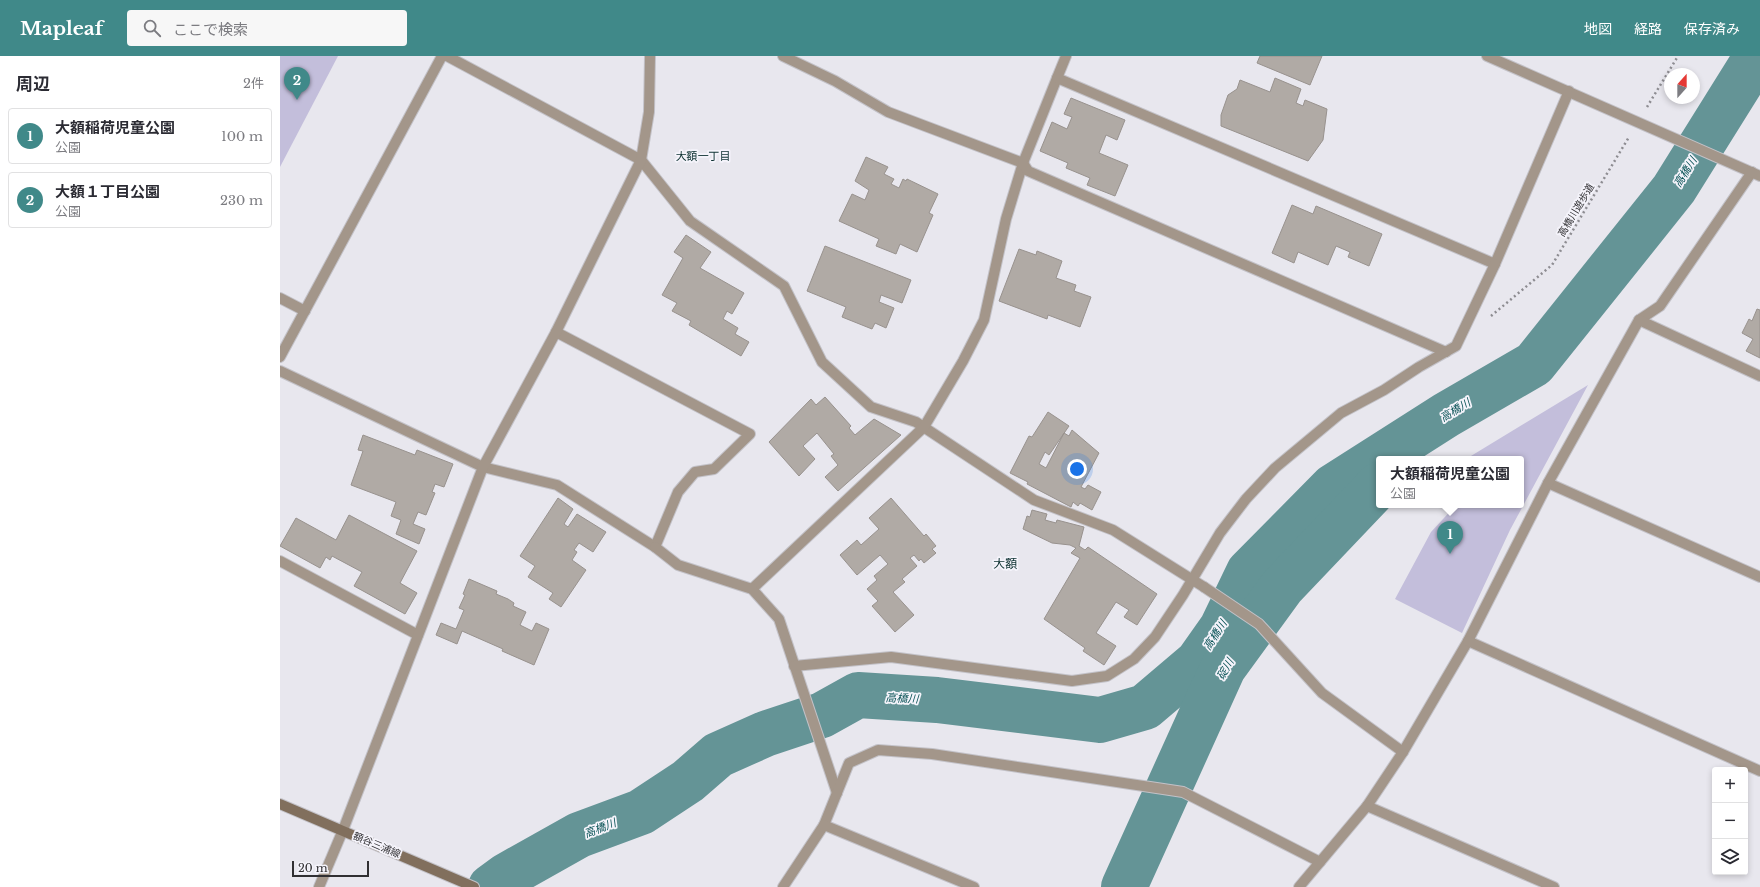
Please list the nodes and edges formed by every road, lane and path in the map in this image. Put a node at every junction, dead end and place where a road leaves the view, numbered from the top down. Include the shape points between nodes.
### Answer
1 (442, 56) edge
2 (447, 56) edge
3 (650, 56) edge
4 (783, 56) edge
5 (1066, 56) edge
6 (1486, 56) edge
7 (1678, 56) edge
8 (1057, 78) junction
9 (1570, 91) junction
10 (1638, 122) junction
11 (641, 160) junction
12 (1023, 163) junction
13 (1752, 172) edge
14 (1495, 264) junction
15 (280, 298) edge
16 (305, 311) junction
17 (1639, 320) junction
18 (1486, 321) dead end
19 (556, 332) junction
20 (1446, 352) junction
21 (280, 357) edge
22 (280, 371) edge
23 (1760, 376) edge
24 (924, 426) junction
25 (483, 467) junction
26 (1548, 483) junction
27 (655, 547) junction
28 (280, 561) edge
29 (1760, 578) edge
30 (1192, 581) junction
31 (752, 589) junction
32 (418, 635) junction
33 (1468, 641) junction
34 (794, 666) junction
35 (1403, 752) junction
36 (1760, 771) edge
37 (837, 793) junction
38 (280, 804) edge
39 (1367, 806) junction
40 (824, 825) junction
41 (343, 830) junction
42 (1320, 862) junction
43 (319, 887) edge
44 (474, 887) edge
45 (783, 887) edge
46 (974, 887) edge
47 (1299, 887) edge
48 (1554, 887) edge

1 - 16 street
2 - 11 street
3 - 11 street via 649,112
4 - 12 street via 835,81 888,112
5 - 8 street
6 - 9 street
7 - 10 path, 高橋川遊歩道
8 - 12 street
8 - 14 street
9 - 10 street
9 - 14 street
10 - 13 street
10 - 18 path, 高橋川遊歩道 via 1552,265
11 - 19 street
11 - 24 street via 690,221 784,286 822,362 871,407
12 - 20 street via 1028,171
12 - 24 street via 1006,219 984,320
13 - 17 street via 1660,306
14 - 20 street via 1456,346
15 - 16 street
16 - 21 street
17 - 23 street
17 - 26 street
19 - 25 street
19 - 27 street via 750,434 714,469 695,472 678,492
20 - 30 street via 1341,413 1275,468 1246,499 1220,533
22 - 25 street
24 - 30 street via 1034,500 1113,530
24 - 31 street
25 - 27 street via 557,485
25 - 32 street
26 - 29 street
26 - 33 street
27 - 31 street via 678,565
28 - 32 street
30 - 34 street via 1155,637 1134,659 1107,676 1072,681 891,657
30 - 35 street via 1259,624 1322,693
31 - 34 street via 779,619
32 - 41 street
33 - 35 street
33 - 36 street
34 - 37 street
35 - 39 street
37 - 40 street
37 - 42 street via 850,763 878,750 932,754 1183,792
38 - 41 main road, 額谷三浦線
39 - 42 street
39 - 48 street
40 - 45 street
40 - 46 street
41 - 43 street
41 - 44 main road, 額谷三浦線
42 - 47 street

